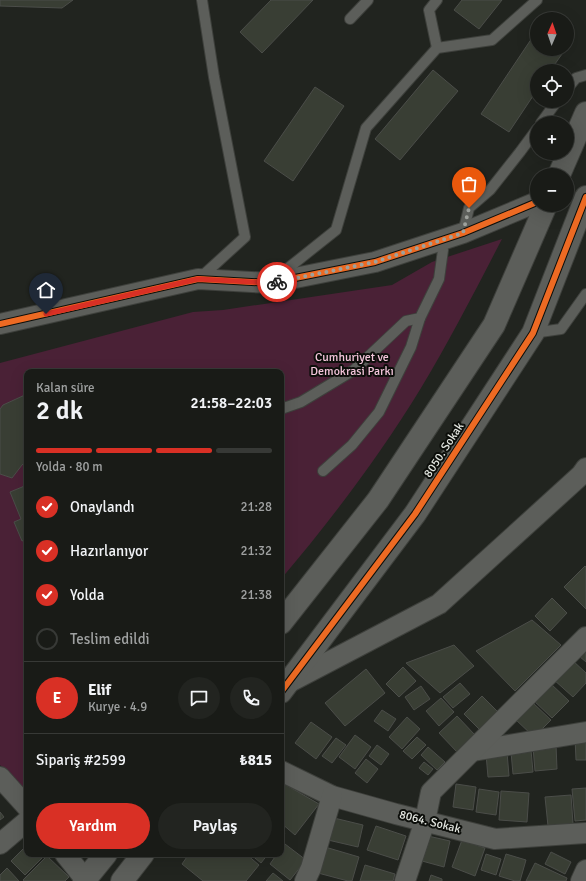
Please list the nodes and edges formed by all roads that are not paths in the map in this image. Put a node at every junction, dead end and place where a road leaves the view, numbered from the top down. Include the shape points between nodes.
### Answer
1 (202, 0) edge
2 (368, 0) edge
3 (437, 0) edge
4 (537, 0) edge
5 (350, 19) dead end
6 (437, 48) junction
7 (586, 75) edge
8 (574, 80) edge
9 (586, 113) edge
10 (530, 138) edge
11 (562, 168) edge
12 (586, 197) edge
13 (530, 205) edge
14 (543, 212) edge
15 (463, 233) junction
16 (438, 241) junction
17 (198, 279) junction
18 (270, 283) junction
19 (586, 294) edge
20 (420, 318) junction
21 (0, 324) edge
22 (533, 333) junction
23 (284, 408) edge
24 (586, 468) edge
25 (323, 471) dead end
26 (284, 618) edge
27 (586, 637) edge
28 (285, 687) edge
29 (586, 732) edge
30 (473, 751) junction
31 (284, 772) edge
32 (0, 777) edge
33 (332, 796) junction
34 (24, 805) edge
35 (425, 821) junction
36 (24, 824) edge
37 (586, 833) edge
38 (0, 844) edge
39 (67, 857) edge
40 (104, 857) edge
41 (141, 857) edge
42 (586, 870) edge
43 (85, 880) edge
44 (122, 881) edge
45 (305, 881) edge
46 (405, 881) edge
47 (581, 881) edge

1 - 17 lane via 245,237
2 - 5 lane
3 - 6 lane via 429,10
4 - 6 lane via 492,40
6 - 18 lane via 366,128 336,230
7 - 8 lane
9 - 11 street
10 - 15 lane via 490,190 469,208
12 - 22 street, 8050. Sokak
13 - 15 street
14 - 26 street via 494,325 378,500
15 - 16 street
16 - 18 street via 375,262
16 - 20 lane via 442,250 439,279
17 - 18 street
17 - 21 street
19 - 22 lane via 561,329
20 - 23 lane via 406,321 354,370 301,402
20 - 25 lane via 410,347 379,412 352,445
22 - 28 street, 8050. Sokak via 415,514
24 - 28 street via 581,476 439,604
27 - 30 street
29 - 30 street
30 - 35 street via 431,792
31 - 33 street, 8064. Sokak
32 - 34 street
33 - 35 street, 8064. Sokak
33 - 45 street
35 - 37 street, 8064. Sokak via 495,838
35 - 46 street
36 - 38 street
39 - 43 street
40 - 43 street
41 - 44 street
42 - 47 street

